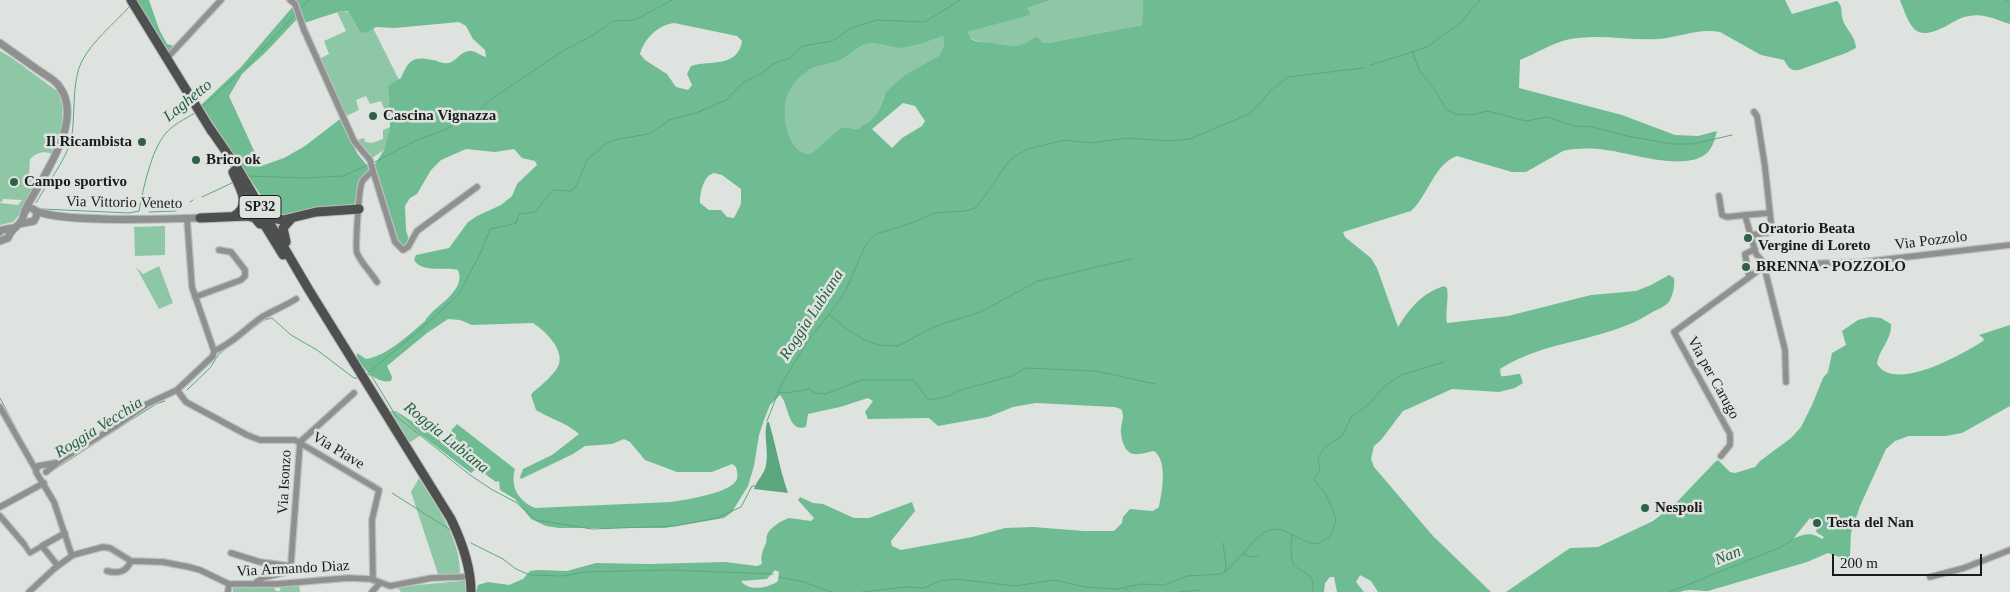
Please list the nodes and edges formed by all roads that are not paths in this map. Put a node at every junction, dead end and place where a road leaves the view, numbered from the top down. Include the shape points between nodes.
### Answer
1 (131, 0) edge
2 (221, 0) edge
3 (290, 0) edge
4 (0, 43) edge
5 (167, 58) junction
6 (1754, 112) dead end
7 (209, 127) junction
8 (373, 171) junction
9 (233, 172) junction
10 (477, 187) dead end
11 (1720, 196) dead end
12 (359, 209) junction
13 (1770, 213) junction
14 (30, 214) junction
15 (1745, 215) junction
16 (234, 216) junction
17 (266, 217) junction
18 (187, 218) junction
19 (200, 218) joint
20 (291, 219) junction
21 (267, 231) junction
22 (4, 233) edge
23 (1751, 236) junction
24 (2010, 245) edge
25 (1755, 249) junction
26 (219, 250) dead end
27 (294, 262) junction
28 (1766, 265) junction
29 (1749, 276) junction
30 (377, 282) dead end
31 (309, 290) junction
32 (195, 297) junction
33 (296, 299) dead end
34 (214, 351) junction
35 (1786, 382) dead end
36 (177, 390) junction
37 (354, 393) dead end
38 (0, 407) edge
39 (300, 442) junction
40 (27, 454) junction
41 (1721, 456) dead end
42 (44, 469) junction
43 (37, 472) junction
44 (44, 483) junction
45 (0, 507) edge
46 (0, 516) edge
47 (65, 533) junction
48 (24, 544) joint
49 (42, 546) junction
50 (2010, 550) edge
51 (231, 553) dead end
52 (72, 556) junction
53 (131, 561) junction
54 (58, 566) junction
55 (290, 566) junction
56 (107, 572) dead end
57 (463, 576) dead end
58 (1930, 577) dead end
59 (373, 580) junction
60 (380, 583) junction
61 (229, 584) junction
62 (254, 584) junction
63 (35, 589) edge
64 (471, 591) edge
65 (29, 592) edge
66 (228, 592) edge
67 (372, 592) edge

1 - 5 main road, SP32
2 - 5 street
3 - 8 street via 354,141 370,160
4 - 14 street via 57,84 65,98 62,139 34,194
5 - 7 main road, SP32
6 - 13 street
7 - 9 main road, SP32
7 - 17 main road, SP32
8 - 10 street via 395,242 403,250 417,231
8 - 12 street via 362,182
9 - 16 main road via 244,203 242,210
9 - 21 main road, SP32
11 - 15 street via 1722,215
12 - 20 main road via 316,212
12 - 30 street via 355,246
13 - 15 street
13 - 23 street via 1772,232
14 - 18 street, Via Vittorio Veneto via 100,219
14 - 22 street
15 - 23 street
16 - 19 main road
16 - 21 main road via 255,218
17 - 20 main road
17 - 27 main road, SP32
18 - 19 street, Via Vittorio Veneto
18 - 32 street
20 - 27 main road via 285,224 282,234
21 - 31 main road, SP32
23 - 25 street
24 - 28 street, Via Pozzolo via 1863,262
25 - 28 street
25 - 29 street via 1745,254
26 - 32 street via 230,252 245,270 245,276
27 - 31 main road, SP32
28 - 29 street, Via per Carugo
28 - 35 street via 1785,350
29 - 41 street, Via per Carugo via 1674,332 1730,434 1730,445
31 - 64 main road, SP32 via 451,519 461,540
32 - 34 street
33 - 34 street via 264,316
34 - 36 street via 213,356
36 - 39 street, Via Piave via 186,402 252,438
36 - 42 street via 147,404
37 - 39 street, Via Isonzo
38 - 40 street
39 - 55 street, Via Isonzo
39 - 59 street, Via Piave via 379,490 372,520
40 - 42 street
40 - 43 street
42 - 43 street via 38,466
42 - 44 street
43 - 44 street
44 - 45 street
44 - 47 street
46 - 48 street
47 - 49 street
47 - 52 street
48 - 49 street via 30,553
49 - 54 street
50 - 58 street
51 - 55 street via 260,562
52 - 53 street, Via Armando Diaz via 107,547
52 - 54 street, Via Armando Diaz
53 - 56 street via 126,570
53 - 61 street, Via Armando Diaz via 190,567
54 - 63 street, Via Armando Diaz
55 - 62 street via 286,572 262,578
57 - 60 street, Via Armando Diaz via 395,585
59 - 60 street, Via Armando Diaz
59 - 62 street, Via Armando Diaz via 348,578
60 - 67 street
61 - 62 street, Via Armando Diaz
61 - 66 street
63 - 65 street, Via Armando Diaz

